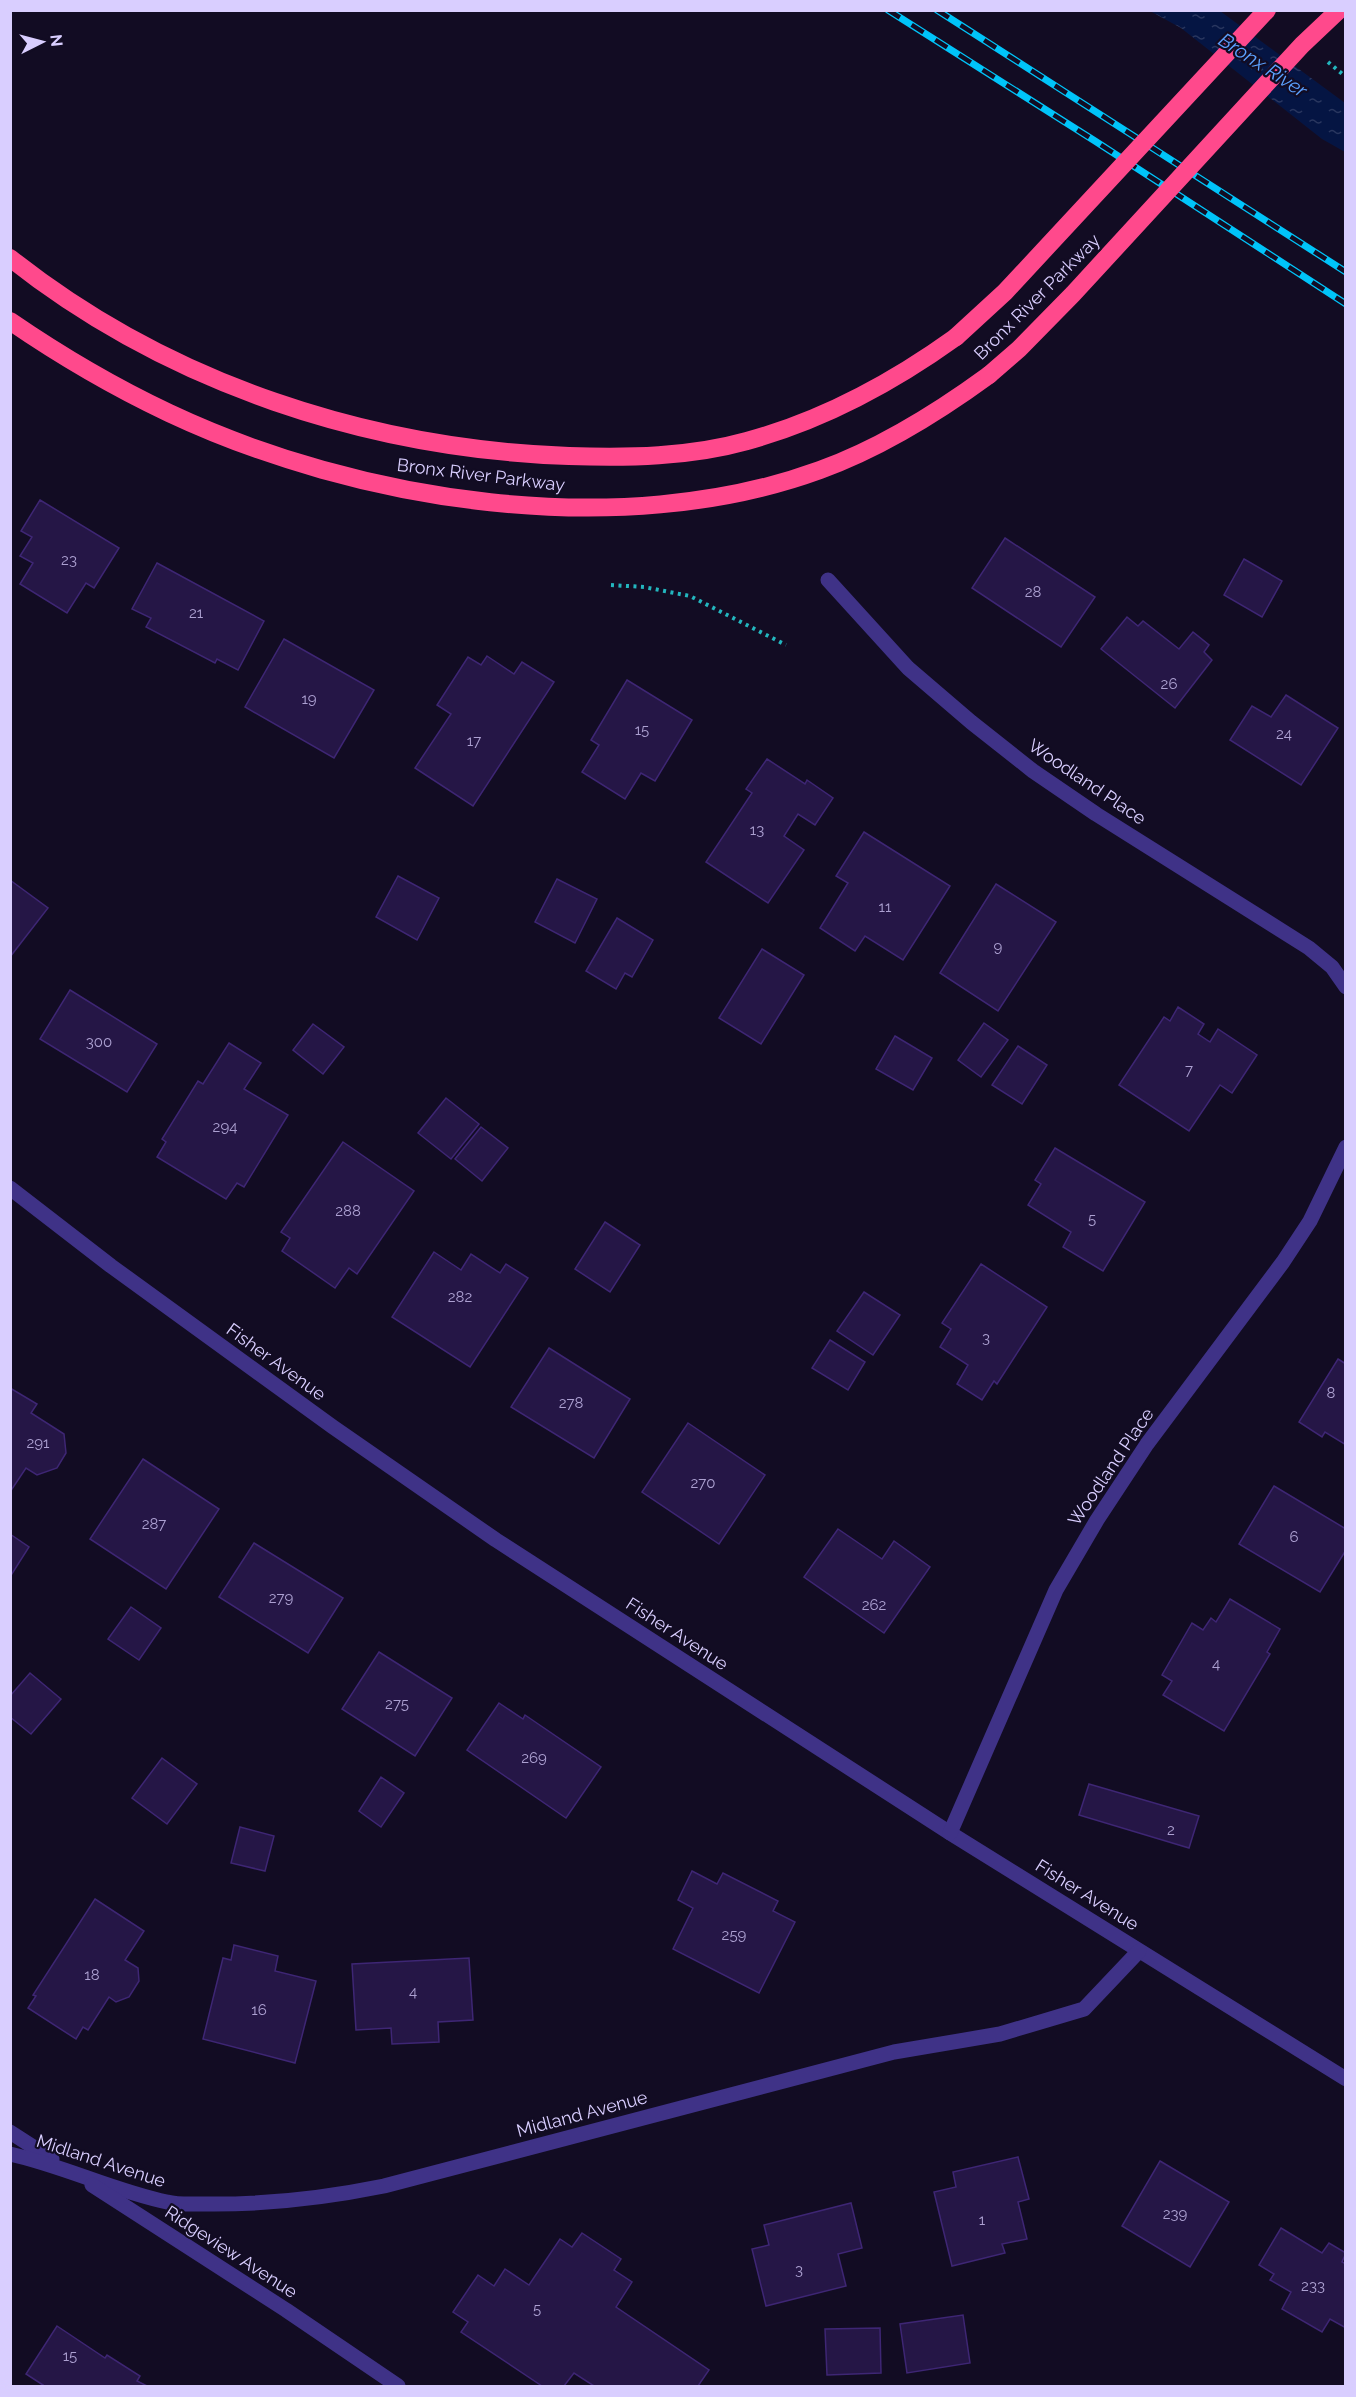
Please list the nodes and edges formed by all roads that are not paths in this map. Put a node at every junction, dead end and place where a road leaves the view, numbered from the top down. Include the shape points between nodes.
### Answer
1 (1267, 10) edge
2 (1339, 10) edge
3 (10, 258) edge
4 (10, 321) edge
5 (828, 580) dead end
6 (1346, 987) edge
7 (1346, 1146) edge
8 (10, 1188) edge
9 (950, 1833) junction
10 (1139, 1951) junction
11 (1346, 2079) edge
12 (10, 2132) edge
13 (10, 2154) edge
14 (72, 2172) junction
15 (398, 2386) edge

1 - 3 highway, Bronx River Parkway, bridge via 1005,292 956,337 912,368 850,402 745,441 635,456 521,454 400,437 307,413 195,370 129,337
2 - 4 highway, Bronx River Parkway, bridge via 1302,45 1073,294 989,375 888,440 820,470 704,501 544,506 392,486 316,468 203,428 136,397
5 - 6 street, Woodland Place via 908,668 1033,771 1309,948 1332,967
7 - 9 street, Woodland Place via 1311,1221 1147,1444 1073,1560 1025,1657
8 - 9 street, Fisher Avenue via 333,1427 496,1540
9 - 10 street, Fisher Avenue
10 - 11 street, Fisher Avenue
10 - 14 street, Midland Avenue via 1084,2009 1000,2034 894,2052 384,2186 330,2197 232,2205 169,2203
12 - 14 street, Ridgeview Avenue
13 - 14 street, Midland Avenue
14 - 15 street, Ridgeview Avenue

